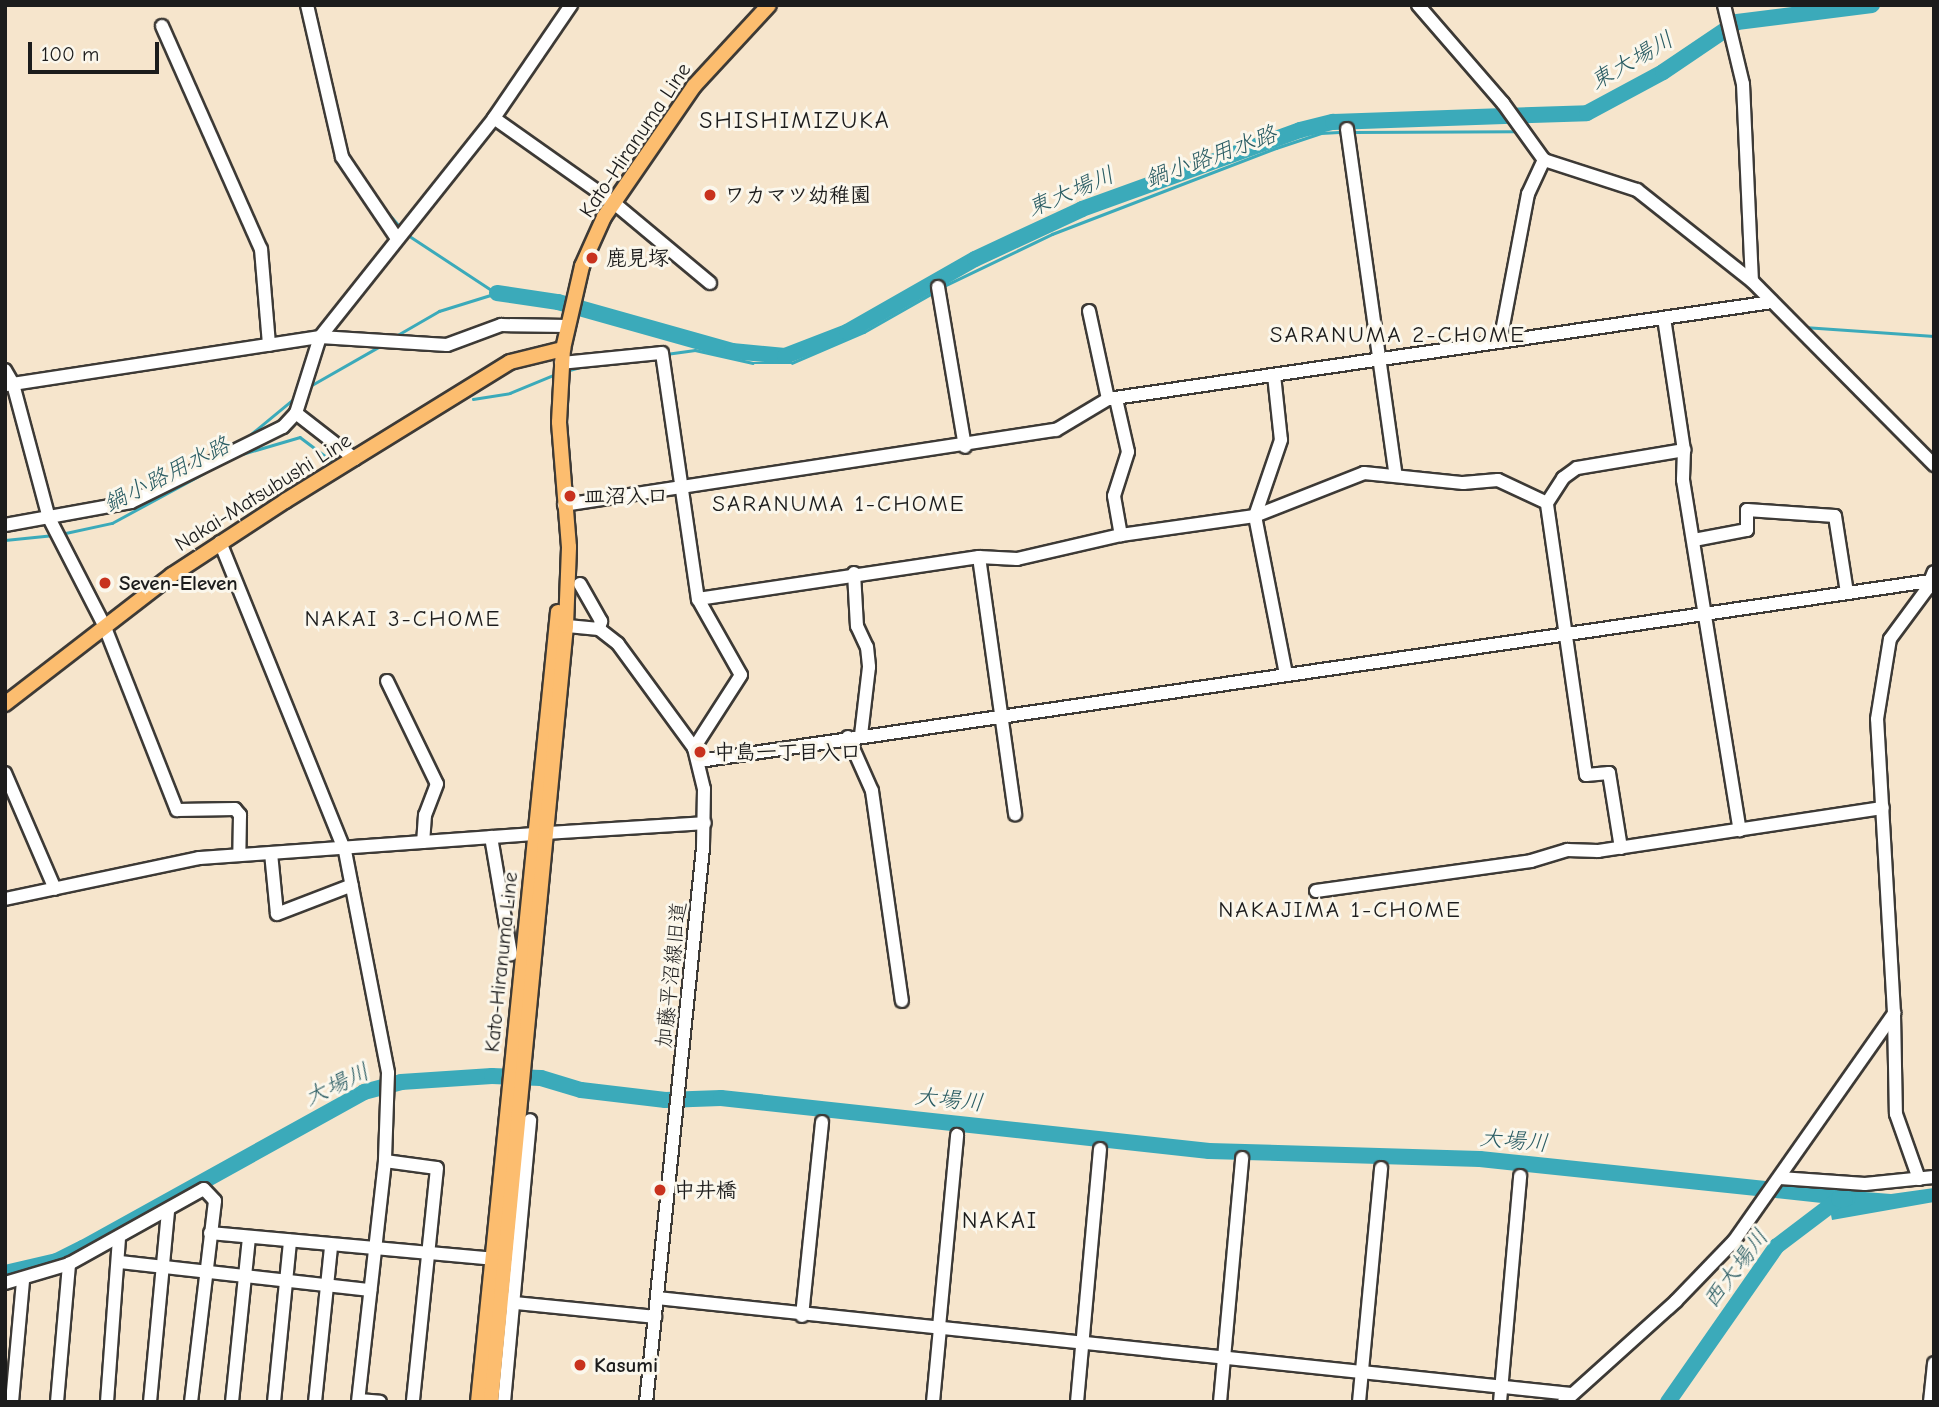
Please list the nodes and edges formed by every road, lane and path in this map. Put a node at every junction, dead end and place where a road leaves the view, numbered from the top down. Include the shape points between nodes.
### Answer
1 (307, 5) edge
2 (571, 5) edge
3 (769, 5) edge
4 (1418, 5) edge
5 (1727, 18) edge
6 (162, 26) dead end
7 (494, 118) junction
8 (1347, 129) dead end
9 (1544, 160) junction
10 (614, 203) junction
11 (396, 237) junction
12 (1752, 281) junction
13 (710, 283) dead end
14 (938, 287) dead end
15 (1772, 302) junction
16 (1089, 311) dead end
17 (1664, 318) junction
18 (568, 326) junction
19 (320, 337) junction
20 (1500, 342) junction
21 (269, 345) junction
22 (562, 356) junction
23 (1379, 359) junction
24 (5, 370) edge
25 (1274, 374) junction
26 (9, 385) edge
27 (1112, 399) junction
28 (296, 412) junction
29 (965, 447) junction
30 (1684, 450) junction
31 (355, 459) junction
32 (1934, 465) edge
33 (1396, 476) junction
34 (678, 489) junction
35 (1547, 503) junction
36 (564, 505) junction
37 (1255, 516) junction
38 (49, 518) junction
39 (5, 524) edge
40 (1121, 535) junction
41 (1694, 540) junction
42 (220, 542) junction
43 (979, 557) junction
44 (854, 573) junction
45 (1932, 577) edge
46 (580, 584) dead end
47 (1847, 593) junction
48 (698, 599) junction
49 (1708, 614) junction
50 (104, 625) junction
51 (561, 625) junction
52 (598, 629) junction
53 (1565, 635) junction
54 (1286, 674) junction
55 (387, 681) dead end
56 (5, 704) edge
57 (1003, 715) junction
58 (854, 736) junction
59 (697, 755) junction
60 (5, 773) edge
61 (1883, 808) junction
62 (1015, 814) dead end
63 (705, 823) junction
64 (1740, 830) junction
65 (541, 834) junction
66 (491, 837) junction
67 (423, 842) junction
68 (1621, 848) junction
69 (345, 850) junction
70 (271, 853) junction
71 (239, 854) junction
72 (352, 885) junction
73 (55, 889) junction
74 (1316, 891) dead end
75 (5, 899) edge
76 (511, 954) dead end
77 (902, 1001) dead end
78 (1894, 1013) junction
79 (516, 1090) junction
80 (530, 1120) dead end
81 (822, 1122) dead end
82 (957, 1135) dead end
83 (1100, 1149) dead end
84 (1242, 1158) dead end
85 (385, 1161) junction
86 (1381, 1168) dead end
87 (1520, 1176) dead end
88 (1934, 1177) edge
89 (1780, 1178) junction
90 (1919, 1179) junction
91 (168, 1211) junction
92 (210, 1233) junction
93 (249, 1238) junction
94 (119, 1240) junction
95 (290, 1241) junction
96 (331, 1245) junction
97 (374, 1249) junction
98 (429, 1252) junction
99 (493, 1259) junction
100 (120, 1262) junction
101 (69, 1264) junction
102 (165, 1268) junction
103 (205, 1272) junction
104 (245, 1276) junction
105 (23, 1280) junction
106 (286, 1282) junction
107 (5, 1283) edge
108 (327, 1285) junction
109 (370, 1290) junction
110 (657, 1298) junction
111 (507, 1302) junction
112 (802, 1315) junction
113 (655, 1317) junction
114 (940, 1328) junction
115 (1083, 1342) junction
116 (1224, 1356) junction
117 (1934, 1363) edge
118 (1362, 1372) junction
119 (1501, 1387) junction
120 (1567, 1398) edge
121 (359, 1401) edge
122 (12, 1402) edge
123 (57, 1402) edge
124 (107, 1402) edge
125 (150, 1402) edge
126 (191, 1402) edge
127 (232, 1402) edge
128 (274, 1402) edge
129 (315, 1402) edge
130 (380, 1402) edge
131 (413, 1402) edge
132 (478, 1402) edge
133 (491, 1402) edge
134 (504, 1402) edge
135 (646, 1402) edge
136 (933, 1402) edge
137 (1077, 1402) edge
138 (1220, 1402) edge
139 (1359, 1402) edge
140 (1500, 1402) edge
141 (1930, 1402) edge

1 - 11 street via 342,157
2 - 7 street
3 - 10 main road, Kato-Hiranuma Line via 694,86
4 - 9 street via 1511,113
5 - 12 street via 1743,84
6 - 21 street via 261,249
7 - 10 street
7 - 11 street
8 - 23 street
9 - 12 street via 1637,190
9 - 20 street via 1528,194
10 - 13 street
10 - 18 main road, Kato-Hiranuma Line via 587,252
11 - 19 street
12 - 15 street
14 - 29 street
15 - 17 street
15 - 32 street
16 - 27 street
17 - 20 street
17 - 30 street
18 - 19 street via 501,325 447,345
18 - 22 main road, Kato-Hiranuma Line
19 - 21 street
19 - 28 street
20 - 23 street
21 - 26 street
22 - 31 main road, Nakai-Matsubushi Line via 510,362
22 - 34 street via 662,352
22 - 36 main road, Kato-Hiranuma Line
23 - 25 street
23 - 33 street
24 - 26 street
25 - 27 street
25 - 37 street via 1281,440
26 - 38 street
27 - 29 street via 1056,430
27 - 40 street via 1128,452 1114,496
28 - 31 street
28 - 38 street via 283,427 131,502
29 - 34 street
30 - 35 street via 1577,468 1563,478
30 - 41 street via 1683,480
31 - 42 main road, Nakai-Matsubushi Line
33 - 35 street via 1463,483 1498,480
33 - 37 street via 1364,474
34 - 36 street
34 - 48 street
35 - 53 street
36 - 51 main road, Kato-Hiranuma Line
37 - 40 street
37 - 54 street
38 - 39 street
38 - 50 street
40 - 43 street via 1017,559
41 - 47 street via 1747,530 1747,510 1835,516
41 - 49 street
42 - 50 main road, Nakai-Matsubushi Line
42 - 69 street
43 - 44 street
43 - 57 street
44 - 48 street
44 - 58 street via 857,626 867,647 869,667
45 - 47 street
45 - 61 street via 1890,639 1877,719
46 - 52 street via 601,621
47 - 49 street
48 - 59 street via 741,675
49 - 53 street
49 - 64 street
50 - 56 main road, Nakai-Matsubushi Line
50 - 71 street via 177,810 235,809 240,815
51 - 52 street
51 - 65 main road, Kato-Hiranuma Line
52 - 59 street via 618,644
53 - 54 street
53 - 68 street via 1586,775 1609,773
54 - 57 street
55 - 67 street via 437,784 425,815
57 - 58 street
57 - 62 street
58 - 59 street
58 - 77 street via 872,792
59 - 63 street, 加藤平沼線旧道
60 - 73 street
61 - 64 street
61 - 78 street
63 - 65 street
63 - 110 street, 加藤平沼線旧道
64 - 68 street
65 - 66 street
65 - 79 main road, Kato-Hiranuma Line
66 - 67 street
66 - 76 street
67 - 69 street
68 - 74 street via 1567,850 1531,861
69 - 70 street
69 - 72 street
70 - 71 street
70 - 72 street via 277,914
71 - 73 street via 199,858
72 - 85 street via 388,1073
73 - 75 street
78 - 89 street via 1834,1093
78 - 90 street via 1896,1114
79 - 99 main road, Kato-Hiranuma Line
79 - 111 main road, Kato-Hiranuma Line
80 - 111 street
81 - 112 street
82 - 114 street
83 - 115 street
84 - 116 street
85 - 97 street
85 - 98 street via 437,1168
86 - 118 street
87 - 119 street
88 - 90 street
89 - 90 street via 1865,1184
89 - 120 street via 1734,1241 1676,1301
91 - 92 street via 204,1189 215,1201
91 - 94 street
91 - 102 street
92 - 93 street
92 - 103 street
93 - 95 street
93 - 104 street
94 - 100 street
94 - 101 street
95 - 96 street
95 - 106 street
96 - 97 street
96 - 108 street
97 - 98 street
97 - 109 street
98 - 99 street
98 - 131 street
99 - 132 main road, Kato-Hiranuma Line
100 - 102 street
100 - 124 street
101 - 105 street
101 - 123 street
102 - 103 street
102 - 125 street
103 - 104 street
103 - 126 street
104 - 106 street
104 - 127 street
105 - 107 street
105 - 122 street
106 - 108 street
106 - 128 street
108 - 109 street
108 - 129 street
109 - 121 street
110 - 112 street
110 - 113 street, 加藤平沼線旧道
111 - 113 street
111 - 133 main road, Kato-Hiranuma Line
111 - 134 street
112 - 114 street
113 - 135 street, 加藤平沼線旧道
114 - 115 street
114 - 136 street
115 - 116 street
115 - 137 street
116 - 118 street
116 - 138 street
117 - 141 street
118 - 119 street
118 - 139 street
119 - 120 street
119 - 140 street
121 - 130 street

